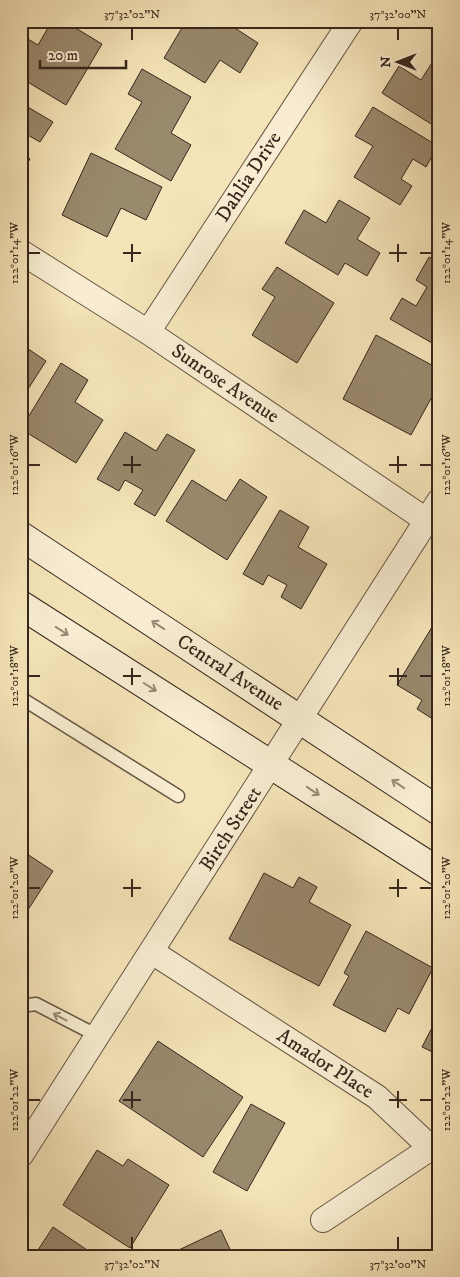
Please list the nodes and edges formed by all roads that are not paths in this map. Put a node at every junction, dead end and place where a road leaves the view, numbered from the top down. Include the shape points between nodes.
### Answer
1 (351, 21) edge
2 (21, 252) edge
3 (148, 332) junction
4 (432, 511) edge
5 (21, 536) edge
6 (21, 604) edge
7 (21, 698) edge
8 (301, 719) junction
9 (272, 764) junction
10 (178, 796) dead end
11 (439, 811) edge
12 (439, 872) edge
13 (152, 952) junction
14 (21, 1006) edge
15 (98, 1036) junction
16 (21, 1155) edge
17 (323, 1220) dead end

1 - 3 street, Dahlia Drive
2 - 3 street, Sunrose Avenue
3 - 4 street, Sunrose Avenue
4 - 8 street, Birch Street
8 -> 5 main road, Central Avenue
6 -> 9 main road
7 - 10 lane
8 - 9 street, Birch Street
11 -> 8 main road, Central Avenue
9 -> 12 main road
9 - 13 street, Birch Street
13 - 15 street, Birch Street
13 - 17 street, Amador Place via 376,1097 431,1148
15 -> 14 lane via 36,1004
15 - 16 street, Birch Street

